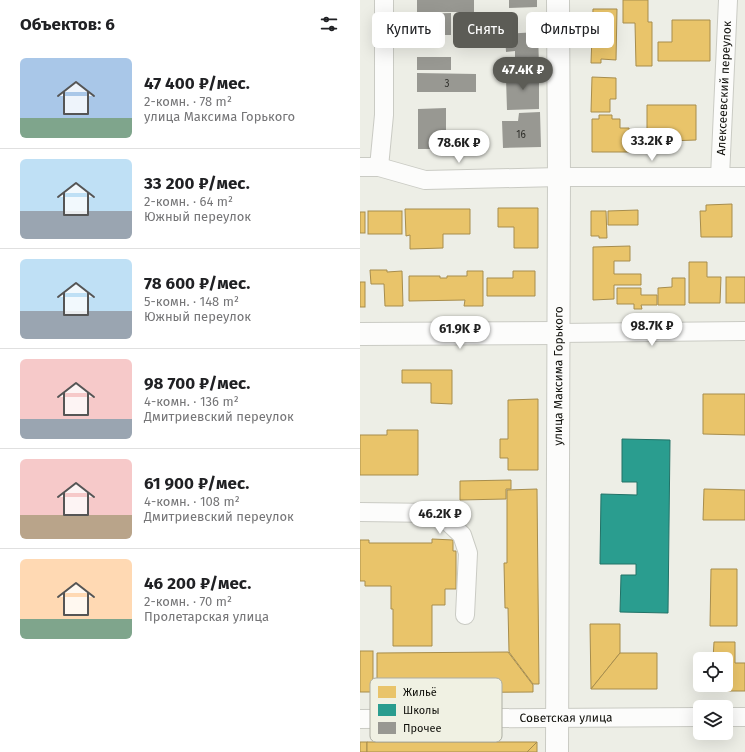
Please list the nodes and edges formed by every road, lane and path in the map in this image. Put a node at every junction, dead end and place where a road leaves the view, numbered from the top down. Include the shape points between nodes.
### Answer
1 (384, 0) edge
2 (558, 0) edge
3 (728, 0) edge
4 (360, 167) edge
5 (379, 167) junction
6 (559, 177) junction
7 (720, 177) junction
8 (745, 177) edge
9 (745, 331) edge
10 (559, 333) junction
11 (360, 334) edge
12 (360, 512) edge
13 (465, 614) dead end
14 (745, 716) edge
15 (693, 717) edge
16 (733, 717) edge
17 (502, 718) edge
18 (557, 718) junction
19 (360, 719) edge
20 (370, 719) edge
21 (557, 752) edge

1 - 5 street via 384,115
2 - 6 main road, улица Максима Горького
3 - 7 street, Алексеевский переулок
4 - 5 street
5 - 6 street via 425,180
6 - 7 street
6 - 10 main road, улица Максима Горького
7 - 8 street
9 - 10 street
10 - 11 main road
10 - 18 main road, улица Максима Горького
12 - 13 street via 436,513 462,535 468,554
14 - 16 street
15 - 18 street, Советская улица
17 - 18 street, Советская улица
18 - 21 main road, улица Максима Горького
19 - 20 street, Советская улица

